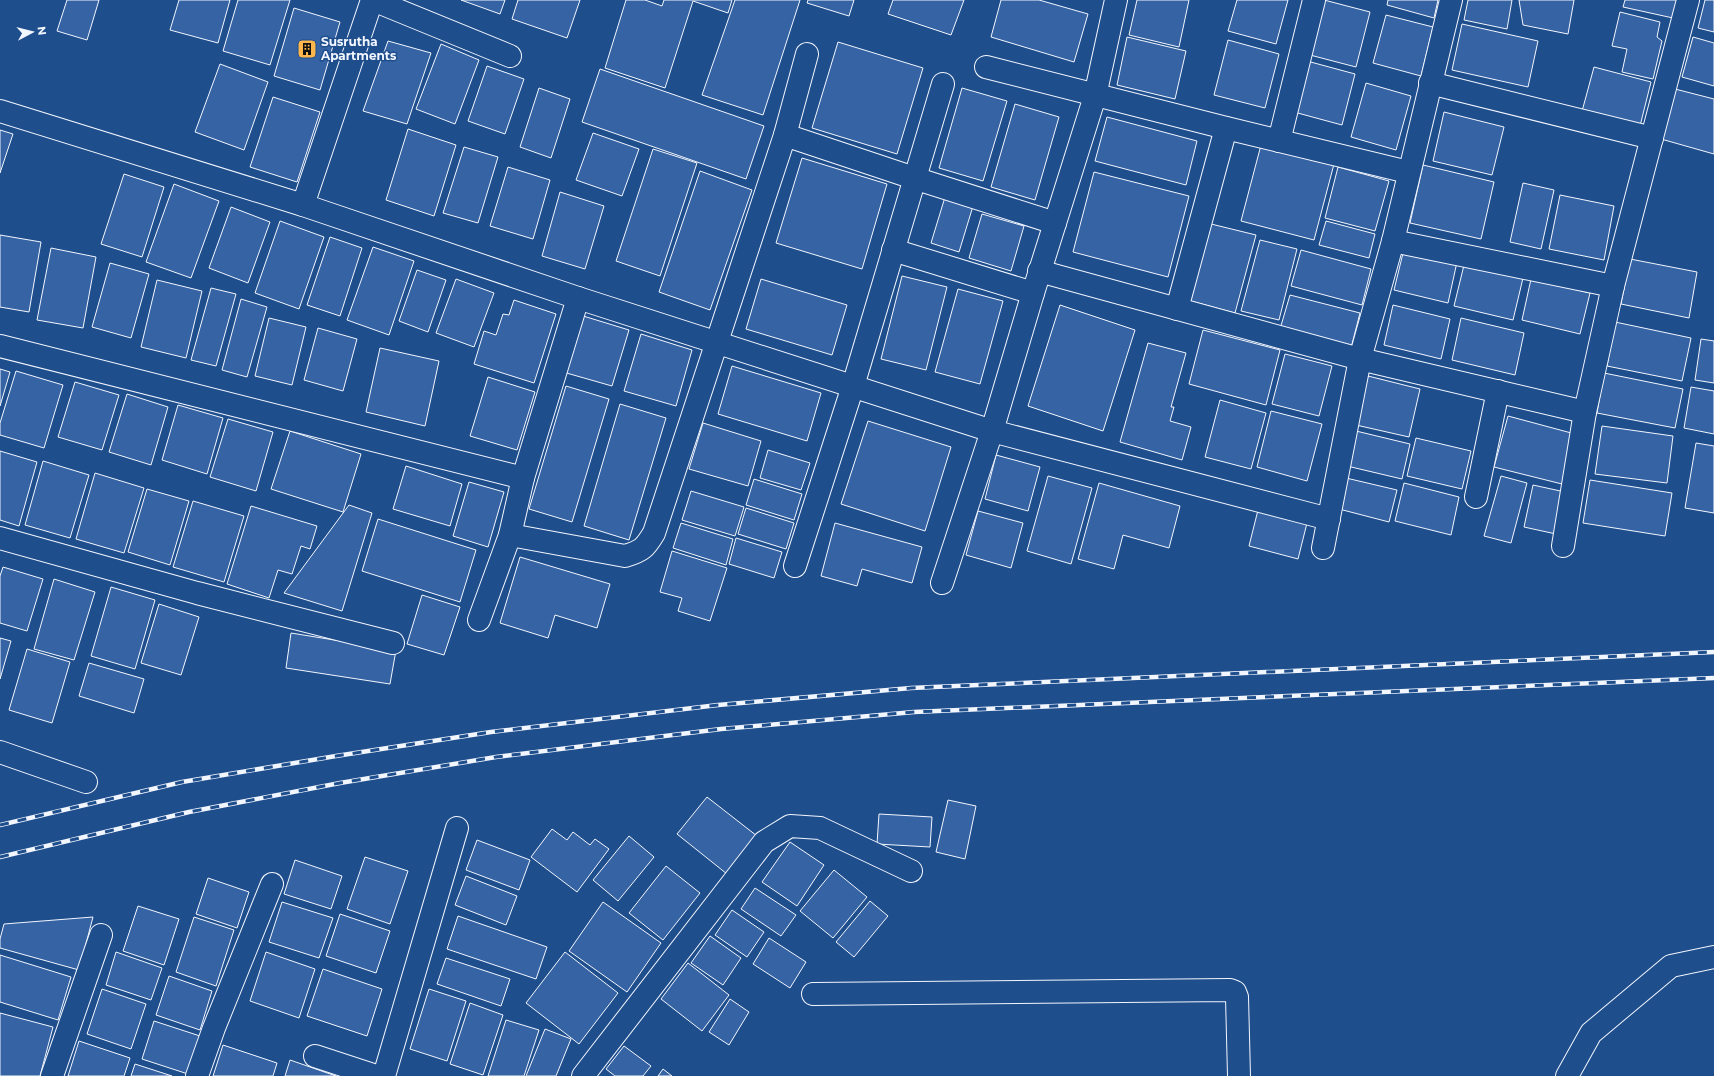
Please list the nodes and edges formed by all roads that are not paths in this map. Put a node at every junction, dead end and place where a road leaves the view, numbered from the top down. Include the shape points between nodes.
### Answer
1 (373, 0) edge
2 (1116, 0) edge
3 (1314, 0) edge
4 (1451, 0) edge
5 (1688, 0) edge
6 (807, 54) dead end
7 (510, 56) dead end
8 (986, 67) dead end
9 (1430, 83) junction
10 (943, 84) dead end
11 (1095, 96) junction
12 (0, 112) edge
13 (1226, 128) junction
14 (785, 135) junction
15 (1652, 138) junction
16 (1279, 141) junction
17 (1408, 172) junction
18 (914, 178) junction
19 (303, 205) junction
20 (1055, 223) junction
21 (1393, 241) junction
22 (893, 250) junction
23 (1040, 272) junction
24 (1613, 286) junction
25 (1033, 293) junction
26 (578, 298) junction
27 (1177, 309) junction
28 (717, 343) junction
29 (0, 346) edge
30 (1360, 359) junction
31 (853, 386) junction
32 (1498, 391) junction
33 (1585, 412) junction
34 (992, 431) junction
35 (523, 478) junction
36 (1476, 497) dead end
37 (1329, 519) junction
38 (510, 535) junction
39 (0, 538) edge
40 (1563, 546) dead end
41 (1323, 548) dead end
42 (795, 566) dead end
43 (942, 583) dead end
44 (479, 620) dead end
45 (393, 643) dead end
46 (0, 752) edge
47 (86, 782) dead end
48 (457, 828) dead end
49 (911, 871) dead end
50 (272, 884) dead end
51 (102, 935) dead end
52 (1714, 957) edge
53 (813, 994) dead end
54 (315, 1056) dead end
55 (52, 1076) edge
56 (197, 1076) edge
57 (376, 1076) edge
58 (384, 1076) edge
59 (583, 1076) edge
60 (1239, 1076) edge
61 (1567, 1076) edge

1 - 7 street
1 - 19 street
2 - 11 street
3 - 16 street
4 - 9 street
5 - 15 street
6 - 14 street
8 - 11 street
9 - 15 street
9 - 17 street
10 - 18 street
11 - 13 street
11 - 20 street
12 - 19 street
13 - 16 street
13 - 27 street
14 - 18 street
14 - 28 street
15 - 24 street
16 - 17 street
17 - 21 street
18 - 20 street
18 - 22 street
19 - 26 street
20 - 23 street
21 - 24 street
21 - 30 street
22 - 25 street
22 - 31 street
23 - 25 street
23 - 27 street
24 - 33 street
25 - 34 street
26 - 28 street
26 - 35 street
27 - 30 street
28 - 31 street
28 - 38 street via 654,534 645,548 626,556
29 - 35 street
30 - 32 street
30 - 37 street
31 - 34 street
31 - 42 street
32 - 33 street
32 - 36 street
33 - 40 street
34 - 37 street
34 - 43 street
35 - 38 street
37 - 41 street
38 - 44 street
39 - 45 street via 197,594
46 - 47 street
48 - 58 street
49 - 59 street via 820,828 790,826 764,842
50 - 56 street
51 - 55 street
52 - 61 street via 1671,966 1591,1033
53 - 60 street via 1230,990 1235,992 1237,997
54 - 57 street

